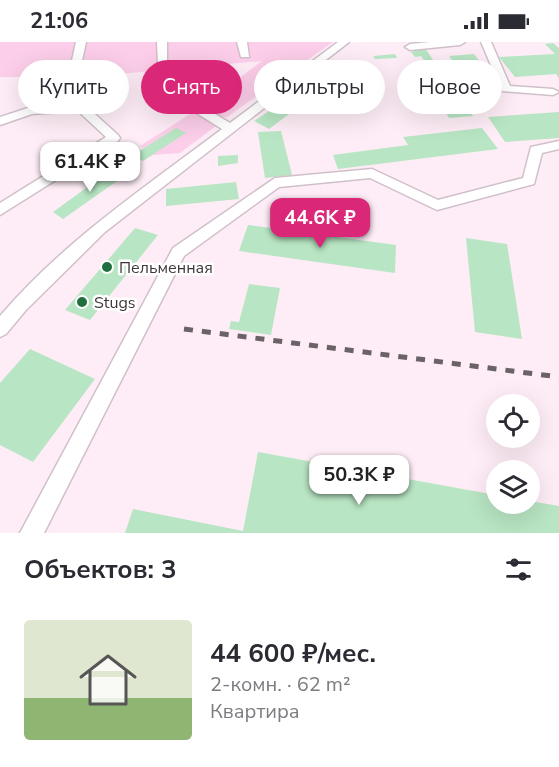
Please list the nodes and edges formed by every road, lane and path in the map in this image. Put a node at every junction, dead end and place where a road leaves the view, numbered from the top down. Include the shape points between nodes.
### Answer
1 (81, 42) edge
2 (162, 42) edge
3 (242, 42) edge
4 (344, 42) edge
5 (460, 42) edge
6 (486, 42) edge
7 (410, 46) dead end
8 (245, 55) dead end
9 (77, 60) edge
10 (163, 60) edge
11 (554, 92) dead end
12 (207, 114) edge
13 (0, 122) edge
14 (230, 128) junction
15 (559, 145) edge
16 (0, 210) edge
17 (0, 329) edge
18 (32, 533) edge

1 - 9 street
2 - 10 street
3 - 8 street
4 - 14 street
5 - 7 street
6 - 11 street via 506,90
12 - 14 street
13 - 16 street via 31,111 81,107 114,138
14 - 17 street via 100,228
15 - 18 street via 536,150 529,181 437,205 372,173 275,183 178,252

